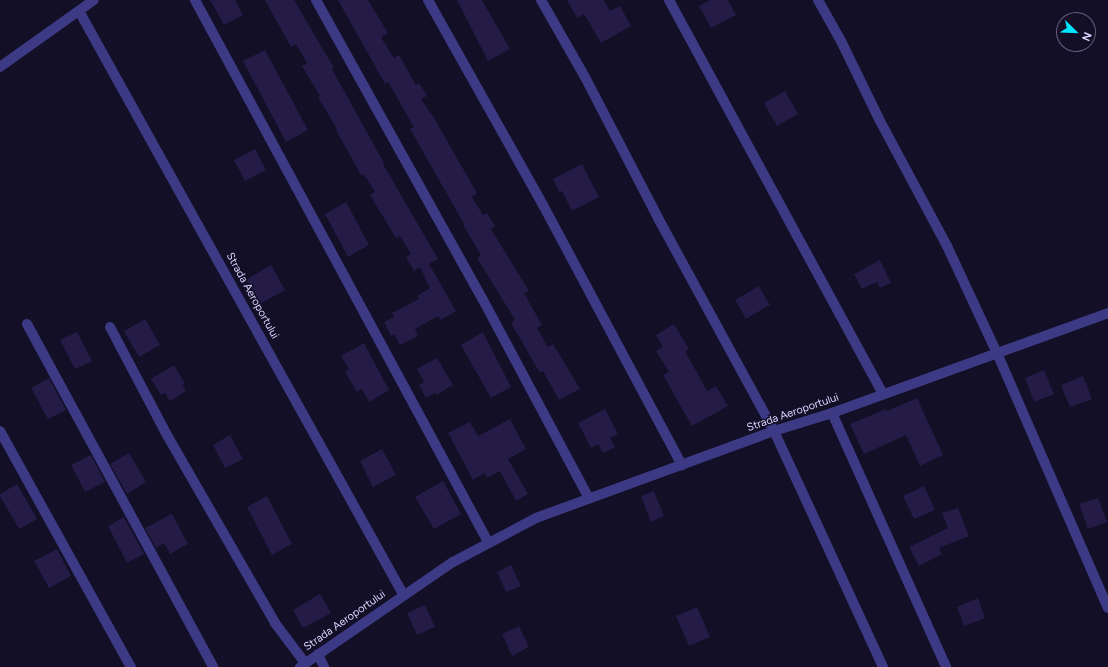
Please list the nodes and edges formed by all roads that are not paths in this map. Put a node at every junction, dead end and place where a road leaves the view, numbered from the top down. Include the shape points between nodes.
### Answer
1 (94, 0) edge
2 (195, 0) edge
3 (316, 0) edge
4 (428, 0) edge
5 (541, 0) edge
6 (669, 0) edge
7 (818, 0) edge
8 (79, 11) junction
9 (0, 67) edge
10 (1108, 313) edge
11 (27, 324) dead end
12 (110, 327) dead end
13 (997, 353) junction
14 (883, 394) junction
15 (832, 412) junction
16 (0, 431) edge
17 (774, 431) junction
18 (682, 465) junction
19 (589, 498) junction
20 (488, 542) junction
21 (404, 594) junction
22 (1108, 608) edge
23 (318, 654) junction
24 (303, 665) edge
25 (131, 667) edge
26 (213, 667) edge
27 (324, 667) edge
28 (883, 667) edge
29 (946, 667) edge

1 - 8 street
2 - 20 street
3 - 19 street via 478,291
4 - 18 street via 543,204
5 - 17 street via 585,77 658,218
6 - 14 street
7 - 13 street via 947,246
8 - 9 street
8 - 21 street, Strada Aeroportului
10 - 13 street, Strada Aeroportului
11 - 26 street
12 - 24 street via 275,624
13 - 14 street, Strada Aeroportului
13 - 22 street
14 - 15 street, Strada Aeroportului
15 - 17 street, Strada Aeroportului
15 - 29 street
16 - 25 street
17 - 18 street, Strada Aeroportului
17 - 28 street
18 - 19 street, Strada Aeroportului
19 - 20 street, Strada Aeroportului via 536,518
20 - 21 street, Strada Aeroportului
21 - 23 street, Strada Aeroportului
23 - 24 street, Strada Aeroportului
23 - 27 street

